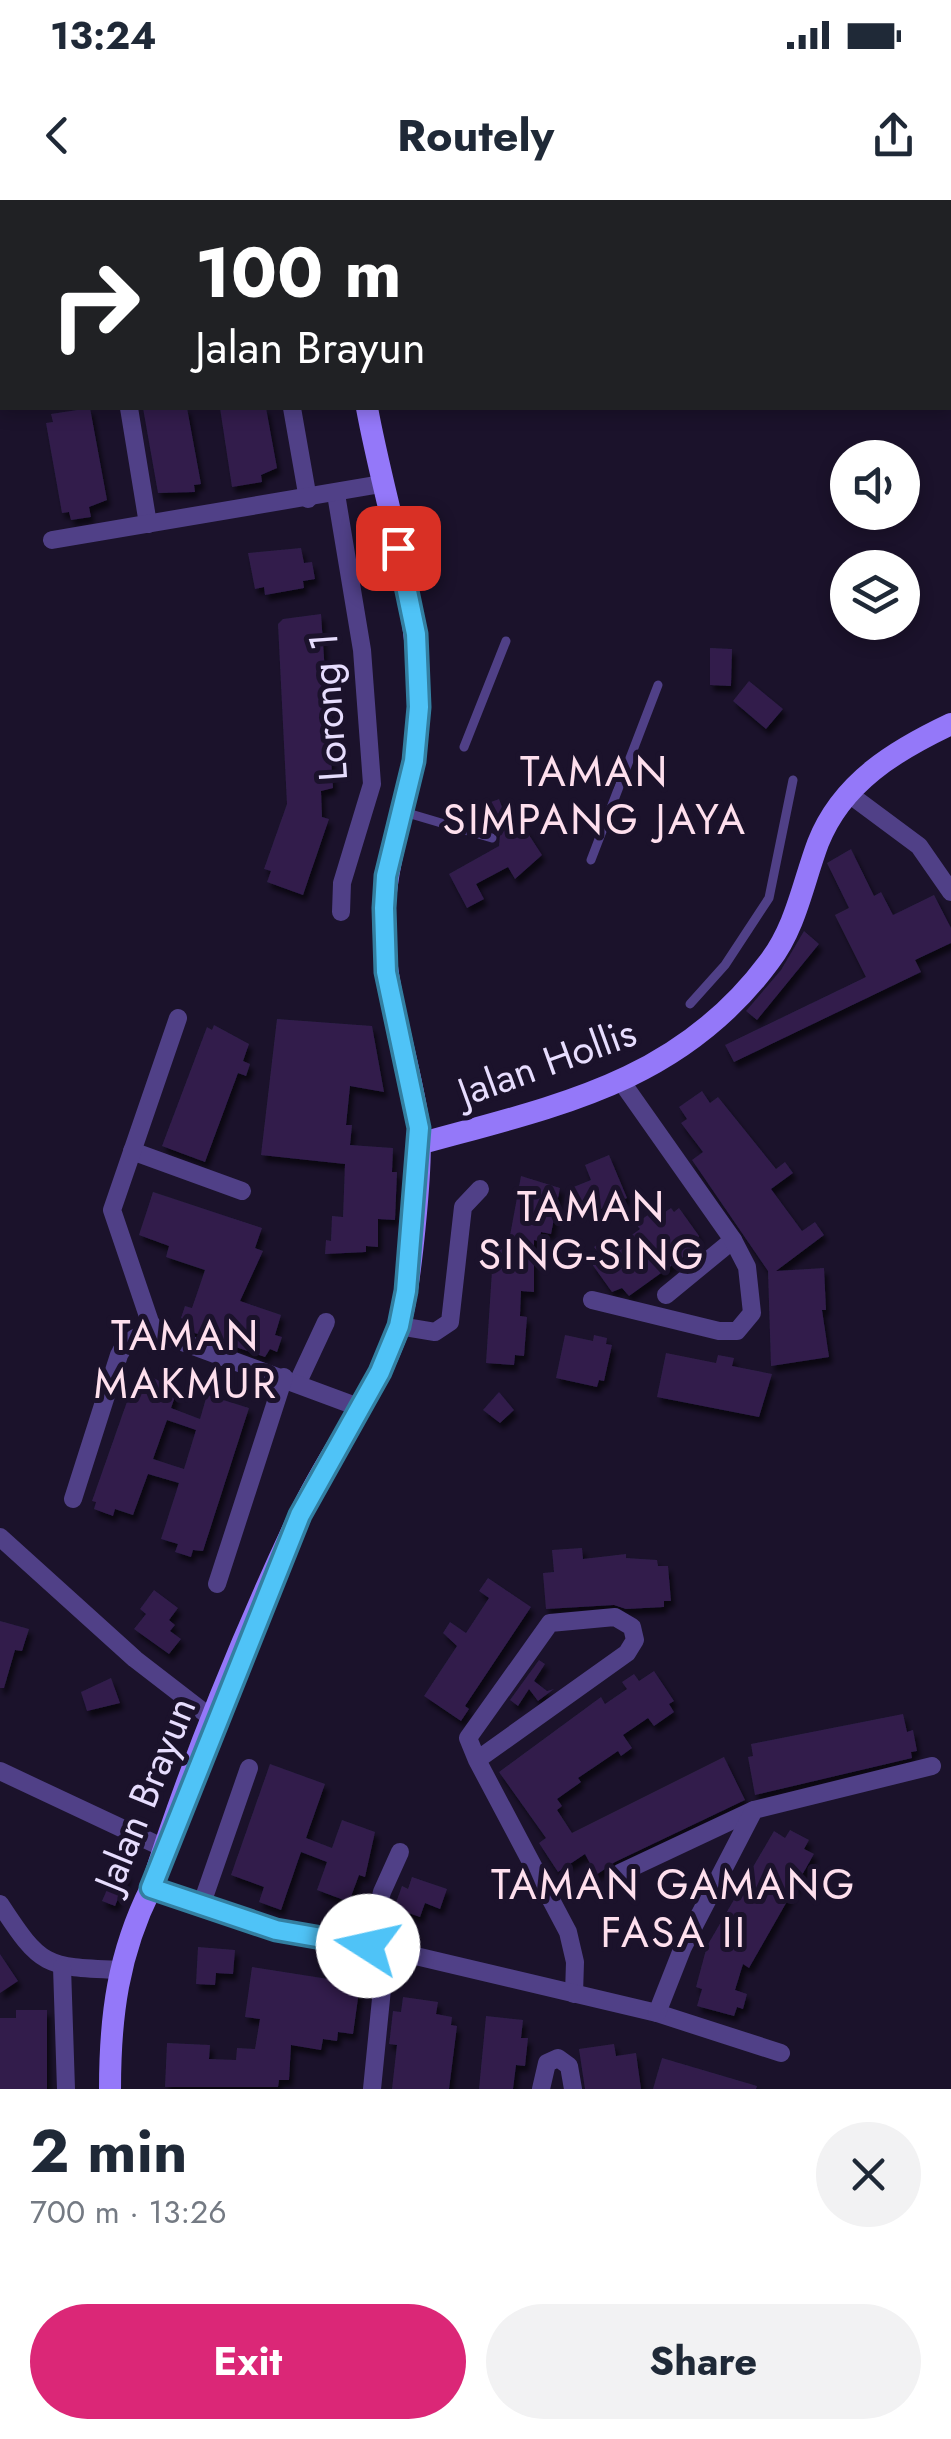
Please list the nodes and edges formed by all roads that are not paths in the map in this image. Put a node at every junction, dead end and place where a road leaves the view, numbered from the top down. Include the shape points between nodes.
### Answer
1 (129, 410) edge
2 (292, 410) edge
3 (366, 410) edge
4 (381, 484) junction
5 (336, 494) junction
6 (308, 499) junction
7 (148, 524) junction
8 (52, 540) dead end
9 (506, 641) dead end
10 (658, 685) dead end
11 (951, 724) edge
12 (464, 747) dead end
13 (793, 780) dead end
14 (849, 794) junction
15 (403, 812) junction
16 (492, 838) dead end
17 (591, 860) dead end
18 (951, 892) edge
19 (340, 912) dead end
20 (690, 1004) dead end
21 (178, 1018) dead end
22 (622, 1081) junction
23 (420, 1144) junction
24 (132, 1151) junction
25 (480, 1189) dead end
26 (242, 1192) dead end
27 (733, 1240) junction
28 (666, 1294) dead end
29 (592, 1300) dead end
30 (326, 1322) dead end
31 (399, 1326) junction
32 (158, 1334) junction
33 (291, 1379) junction
34 (361, 1408) junction
35 (73, 1499) dead end
36 (0, 1537) edge
37 (218, 1584) dead end
38 (214, 1720) junction
39 (477, 1760) junction
40 (932, 1766) dead end
41 (249, 1768) dead end
42 (0, 1770) edge
43 (754, 1810) junction
44 (164, 1848) junction
45 (400, 1852) dead end
46 (620, 1874) dead end
47 (151, 1888) junction
48 (0, 1904) edge
49 (200, 1906) junction
50 (377, 1948) junction
51 (62, 1967) junction
52 (118, 1970) junction
53 (574, 1994) junction
54 (657, 2013) junction
55 (781, 2054) dead end
56 (66, 2089) edge
57 (110, 2089) edge
58 (372, 2089) edge
59 (540, 2089) edge
60 (573, 2089) edge

1 - 7 street
2 - 6 street
3 - 4 main road, Jalan Brayun
4 - 5 street
4 - 15 main road, Jalan Brayun via 416,634 419,707
5 - 6 street
5 - 19 street, Lorong 1 via 362,650 372,784 342,883
6 - 7 street
7 - 8 street
9 - 12 lane
10 - 17 lane
11 - 14 main road, Jalan Hollis via 902,747
13 - 20 lane via 769,898
14 - 18 street via 919,846
14 - 22 main road, Jalan Hollis via 819,839 800,903 772,959 692,1042
15 - 16 lane
15 - 23 main road, Jalan Brayun via 386,876 386,972
21 - 24 street
22 - 23 main road, Jalan Hollis
22 - 27 street
23 - 31 main road, Jalan Brayun
24 - 26 street
24 - 32 street via 112,1218
25 - 31 street via 463,1207 450,1322 435,1332
27 - 28 street
27 - 29 street via 747,1267 752,1302 749,1320 737,1332
30 - 33 street
31 - 34 main road, Jalan Brayun
32 - 33 street
32 - 35 street via 123,1347
33 - 34 street
33 - 37 street
34 - 38 main road, Jalan Brayun via 300,1515
36 - 38 street
38 - 44 main road, Jalan Brayun
39 - 39 street via 470,1732 543,1629 559,1620 615,1617 632,1627 628,1654
39 - 53 street via 568,1932
40 - 43 street
41 - 49 street
42 - 44 street
43 - 46 street
43 - 54 street via 683,1946
44 - 47 main road, Jalan Brayun
45 - 50 street via 382,1892
47 - 49 street
47 - 52 main road, Jalan Brayun
48 - 51 street via 36,1954
49 - 50 street via 276,1930
50 - 53 street
50 - 58 street
51 - 52 street
51 - 56 street
52 - 57 main road, Jalan Brayun
53 - 54 street
54 - 55 street
59 - 60 street via 546,2063 558,2058 569,2066

